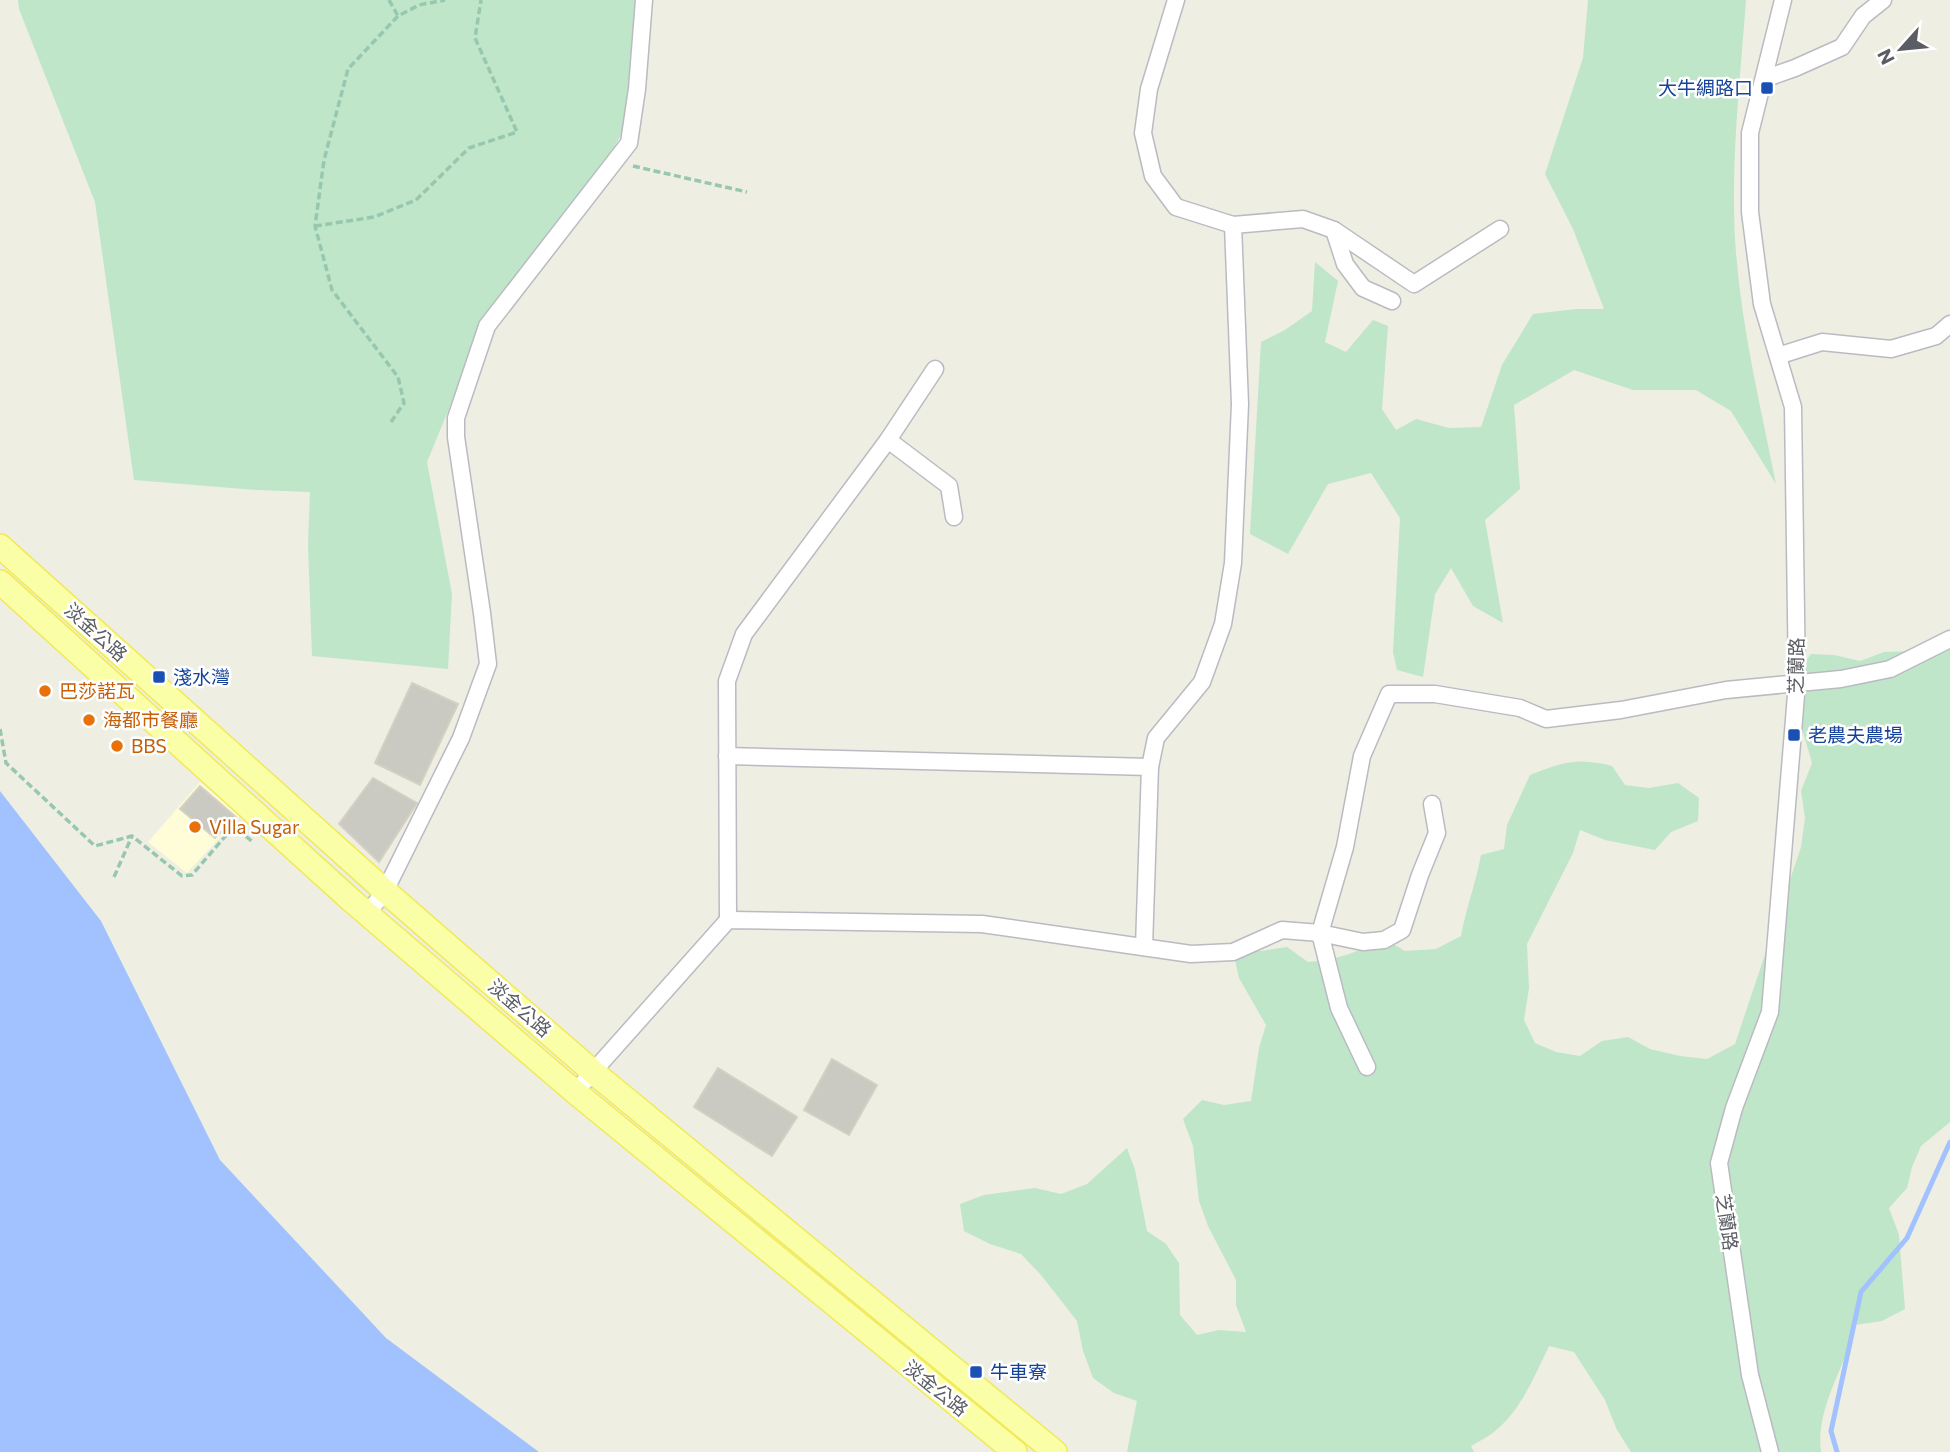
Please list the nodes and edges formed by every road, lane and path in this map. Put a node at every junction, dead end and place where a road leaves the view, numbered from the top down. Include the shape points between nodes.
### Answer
1 (389, 0) edge
2 (445, 0) edge
3 (481, 0) edge
4 (644, 0) edge
5 (1175, 0) edge
6 (1783, 0) edge
7 (1883, 0) edge
8 (398, 16) junction
9 (1764, 79) junction
10 (614, 162) junction
11 (747, 192) dead end
12 (1233, 225) junction
13 (315, 226) junction
14 (1500, 229) dead end
15 (1334, 230) junction
16 (1392, 301) dead end
17 (1950, 324) edge
18 (1778, 356) junction
19 (935, 369) dead end
20 (391, 422) dead end
21 (888, 440) junction
22 (954, 517) dead end
23 (0, 546) edge
24 (0, 582) edge
25 (1950, 639) edge
26 (1797, 683) junction
27 (0, 729) edge
28 (727, 756) junction
29 (1150, 767) junction
30 (1432, 804) dead end
31 (132, 836) junction
32 (254, 843) dead end
33 (114, 877) dead end
34 (384, 891) junction
35 (367, 914) junction
36 (728, 920) junction
37 (1320, 933) junction
38 (1144, 947) junction
39 (1367, 1068) dead end
40 (592, 1071) junction
41 (575, 1092) junction
42 (1015, 1452) edge
43 (1055, 1452) edge
44 (1770, 1452) edge

1 - 8 path
2 - 8 path via 419,5
3 - 13 path via 475,38 517,132 469,148 416,200 374,217
4 - 10 street via 629,142
5 - 12 street via 1149,89 1143,133 1153,176 1176,207
6 - 9 street, 芝蘭路
7 - 9 street via 1863,16 1842,47
8 - 13 path via 348,69 324,160
9 - 18 street, 芝蘭路 via 1750,133 1749,212 1762,304
10 - 11 path
10 - 34 street via 487,326 456,418 488,664 461,738
12 - 15 street via 1303,219
12 - 29 street via 1240,404 1233,563 1223,624 1202,682 1156,738
13 - 20 path via 332,289 398,377 404,403
14 - 15 street via 1414,284
15 - 16 street via 1345,264 1363,288
17 - 18 street via 1936,336 1891,349 1822,342
18 - 26 street, 芝蘭路 via 1793,407
19 - 21 street
21 - 22 street via 949,486
21 - 28 street via 744,634 727,681
23 - 34 main road, 淡金公路
24 - 35 main road, 淡金公路
25 - 26 street via 1890,668
26 - 37 street via 1546,719 1520,708 1435,694 1389,694 1362,756 1345,847
26 - 44 street, 芝蘭路 via 1770,1012 1719,1163 1750,1375
27 - 31 path via 6,763 94,846
28 - 29 street
28 - 36 street
29 - 38 street
30 - 37 street via 1437,833 1402,930 1384,940 1363,942
31 - 32 path via 182,876 192,875 236,828
31 - 33 path
34 - 35 street
34 - 40 main road, 淡金公路
35 - 41 main road, 淡金公路
36 - 38 street via 982,924
36 - 40 street
37 - 38 street via 1282,930 1233,952 1191,954
37 - 39 street via 1339,1007
40 - 41 street
40 - 43 main road, 淡金公路
41 - 42 main road, 淡金公路

